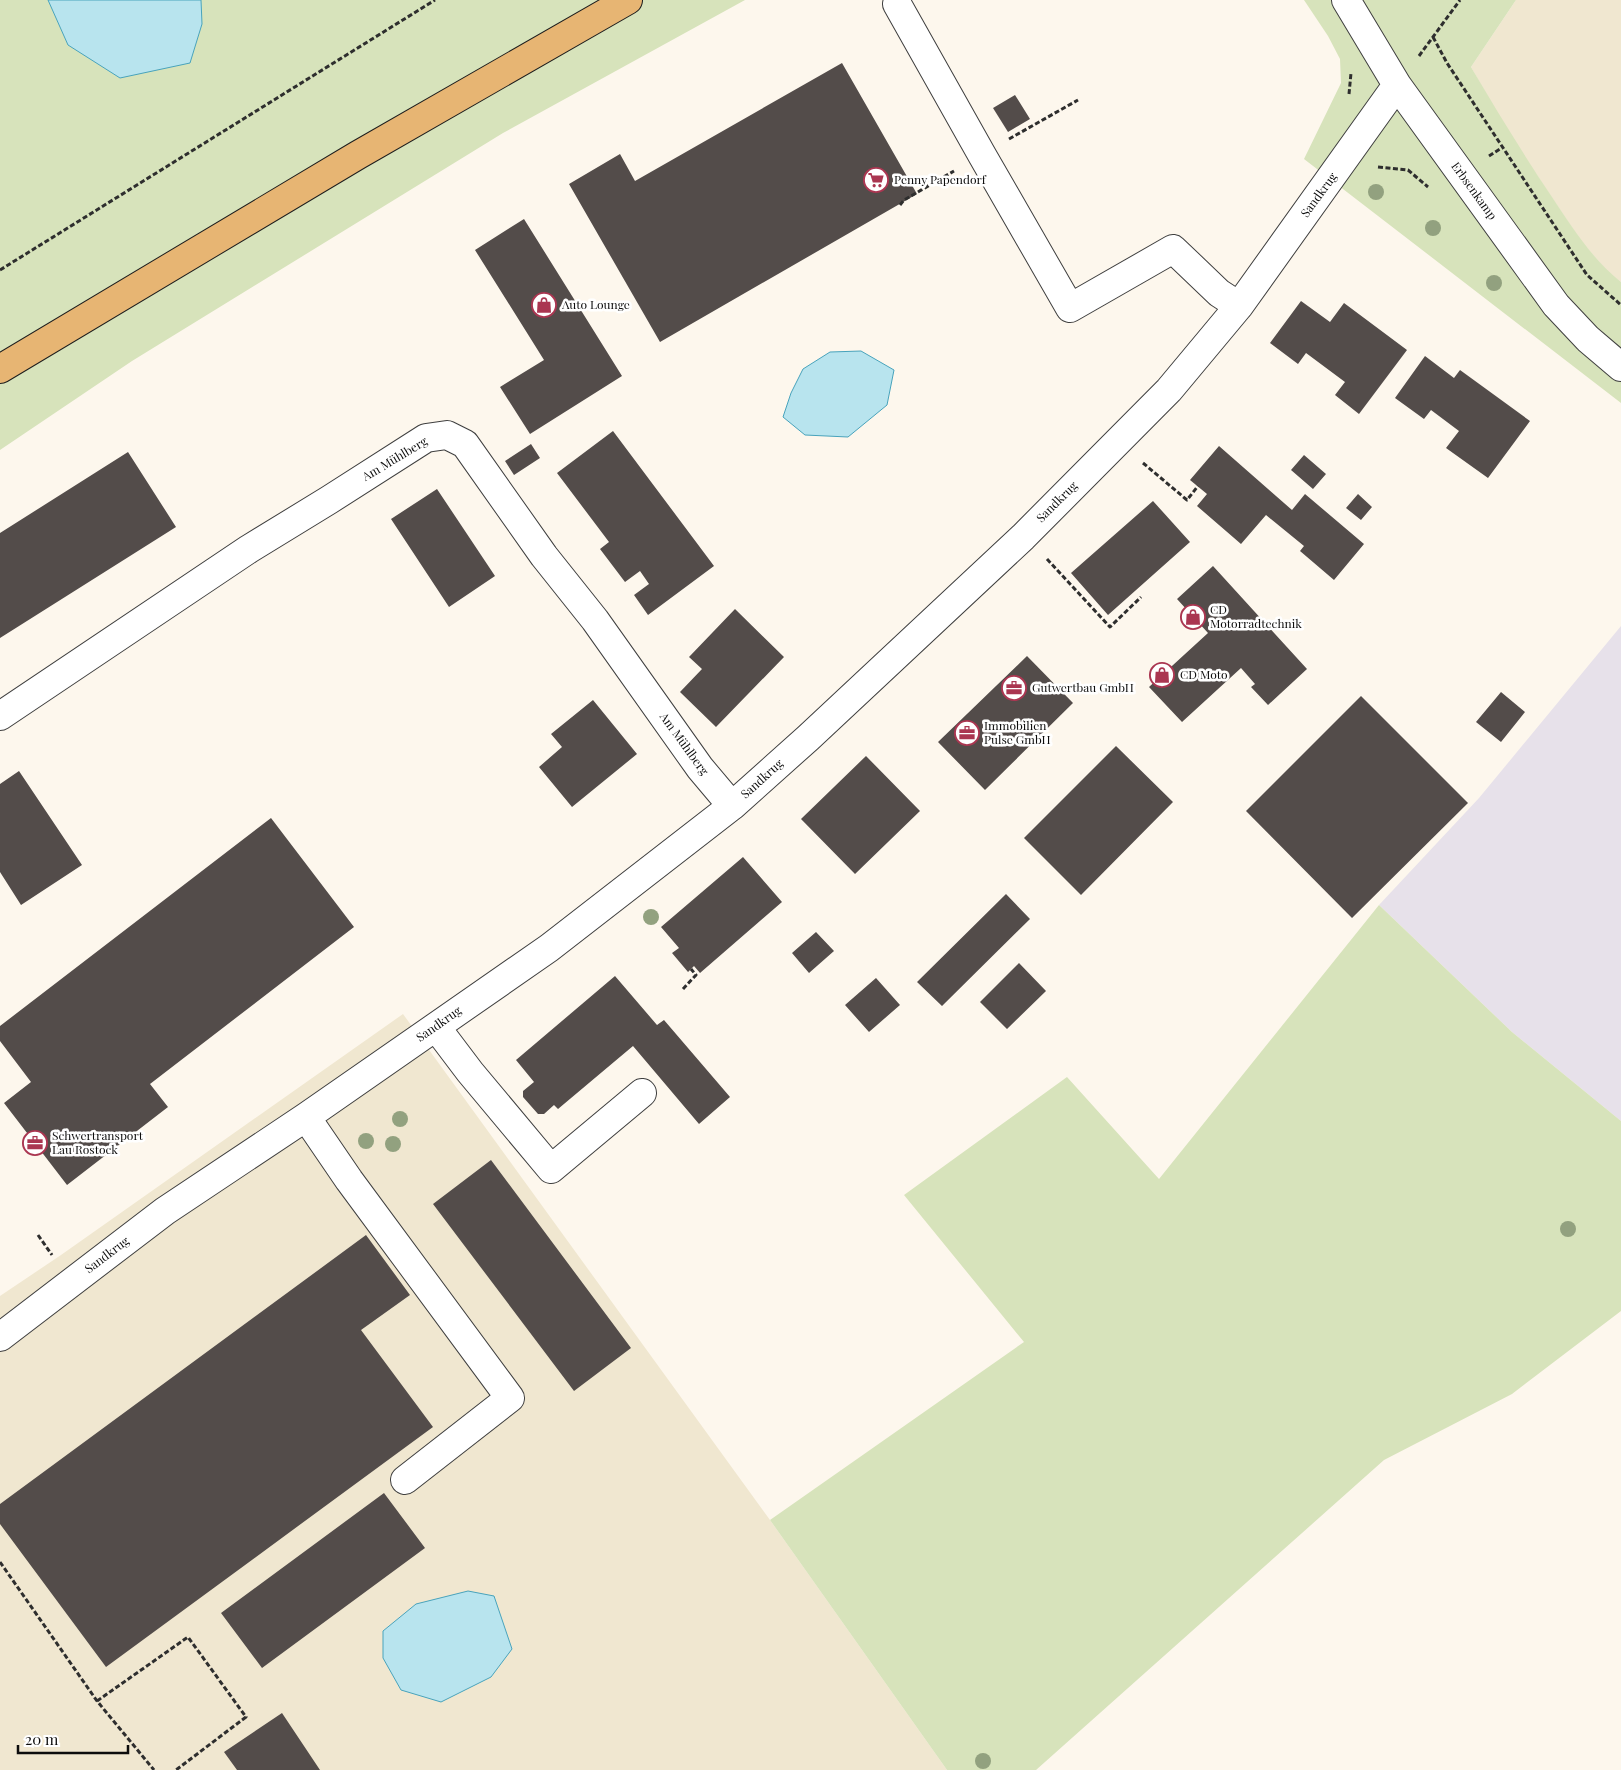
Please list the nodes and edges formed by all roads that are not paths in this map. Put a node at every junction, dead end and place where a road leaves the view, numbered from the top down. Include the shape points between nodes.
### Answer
1 (628, 0) edge
2 (1346, 0) edge
3 (897, 4) dead end
4 (1397, 85) junction
5 (1239, 306) junction
6 (1621, 367) edge
7 (0, 369) edge
8 (0, 716) edge
9 (732, 806) junction
10 (436, 1026) junction
11 (642, 1093) dead end
12 (306, 1117) junction
13 (0, 1337) edge
14 (405, 1480) dead end

1 - 7 main road via 358,155
2 - 4 street, Erbsenkamp
3 - 5 street via 1070,308 1173,250
4 - 5 street, Sandkrug
4 - 6 street, Erbsenkamp via 1556,305 1588,339
5 - 9 street, Sandkrug via 1168,390 1023,537
8 - 9 street, Am Mühlberg via 249,549 426,438 446,435 465,444 700,768
9 - 10 street, Sandkrug via 549,948
10 - 11 street via 551,1169
10 - 12 street, Sandkrug
12 - 13 street, Sandkrug via 165,1211
12 - 14 street via 510,1398

